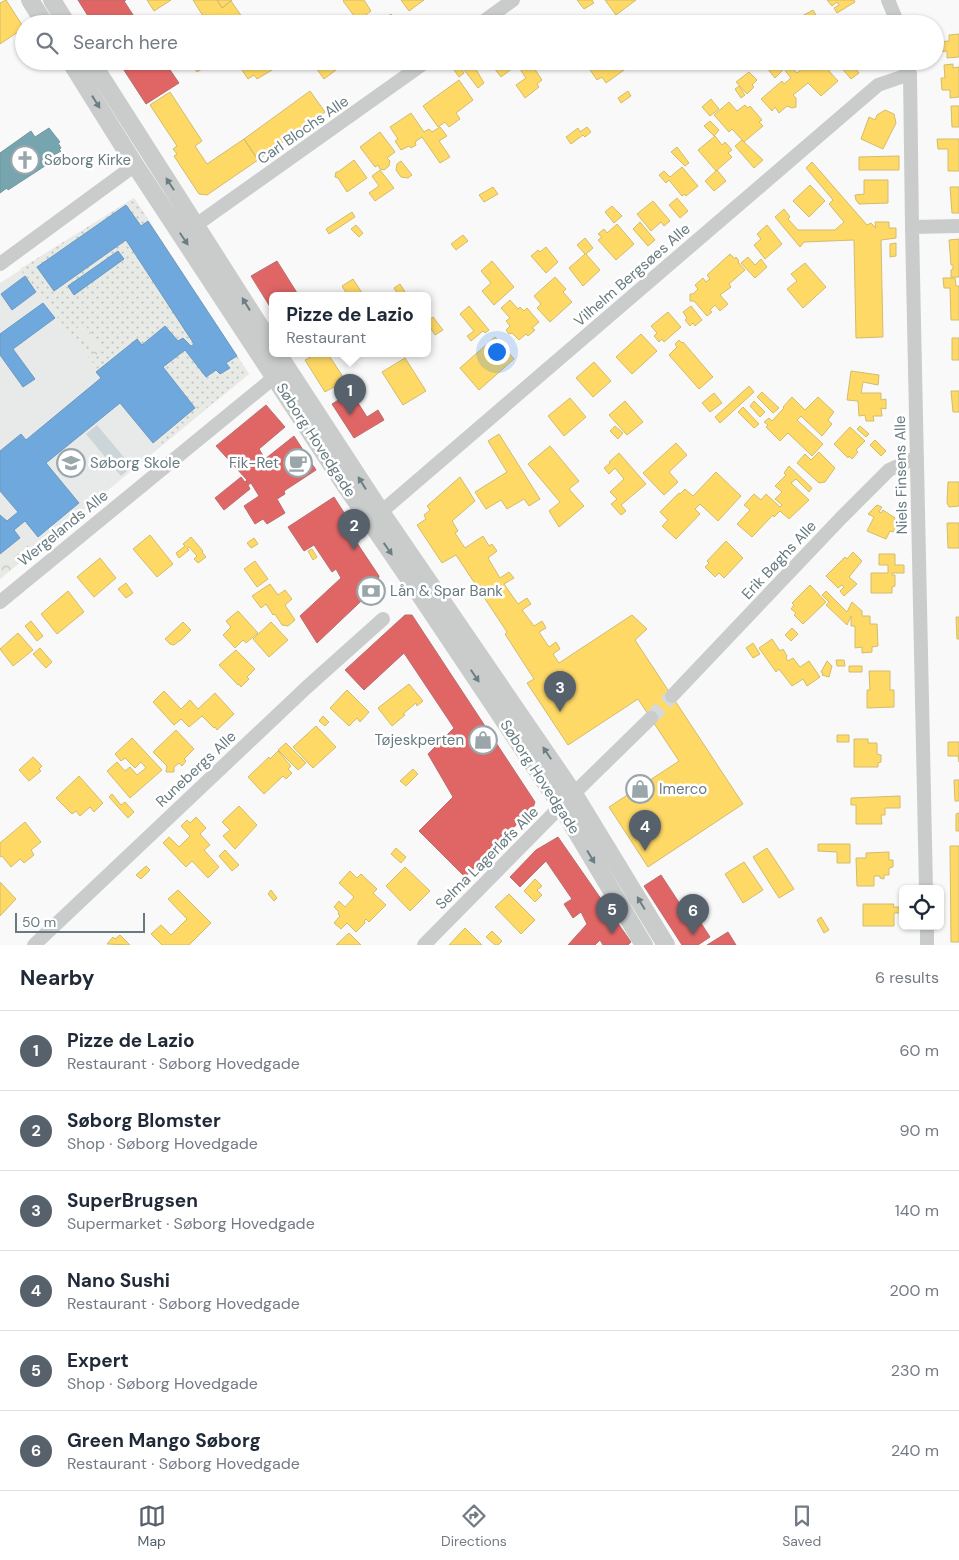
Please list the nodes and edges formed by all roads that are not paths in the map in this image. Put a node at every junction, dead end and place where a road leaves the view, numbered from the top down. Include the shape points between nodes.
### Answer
1 (30, 0) edge
2 (52, 0) edge
3 (513, 0) edge
4 (888, 0) edge
5 (39, 15) edge
6 (62, 15) edge
7 (492, 15) edge
8 (894, 15) edge
9 (76, 70) edge
10 (98, 70) edge
11 (414, 70) edge
12 (905, 70) edge
13 (909, 70) edge
14 (135, 165) junction
15 (196, 225) junction
16 (912, 226) junction
17 (959, 226) edge
18 (0, 264) edge
19 (269, 340) edge
20 (269, 351) edge
21 (280, 366) edge
22 (917, 457) junction
23 (381, 512) junction
24 (0, 602) edge
25 (383, 619) dead end
26 (672, 696) tunnel mouth
27 (650, 718) tunnel mouth
28 (574, 794) junction
29 (561, 806) junction
30 (926, 885) edge
31 (927, 930) edge
32 (34, 945) edge
33 (424, 945) edge
34 (644, 945) edge
35 (666, 945) edge
36 (927, 945) edge

1 - 5 street
2 - 6 street
3 - 7 street
4 - 8 street
9 -> 14 street, Søborg Hovedgade
15 -> 10 street
11 - 15 street, Carl Blochs Alle
12 - 23 street, Vilhelm Bergsøes Alle via 878,85
13 - 16 street, Niels Finsens Alle
14 - 18 street
14 -> 20 street, Søborg Hovedgade
19 -> 15 street
16 - 17 street
16 - 22 street, Niels Finsens Alle
23 -> 21 street, Søborg Hovedgade
21 - 24 street, Wergelands Alle
21 -> 29 street, Søborg Hovedgade via 369,522
22 - 26 street, Erik Bøghs Alle via 888,470
22 - 30 street, Niels Finsens Alle
28 -> 23 street, Søborg Hovedgade
25 - 32 street, Runebergs Alle
27 - 28 street
28 - 29 street, Selma Lagerløfs Alle
35 -> 28 street, Søborg Hovedgade
29 - 33 street, Selma Lagerløfs Alle
29 -> 34 street, Søborg Hovedgade
31 - 36 street

